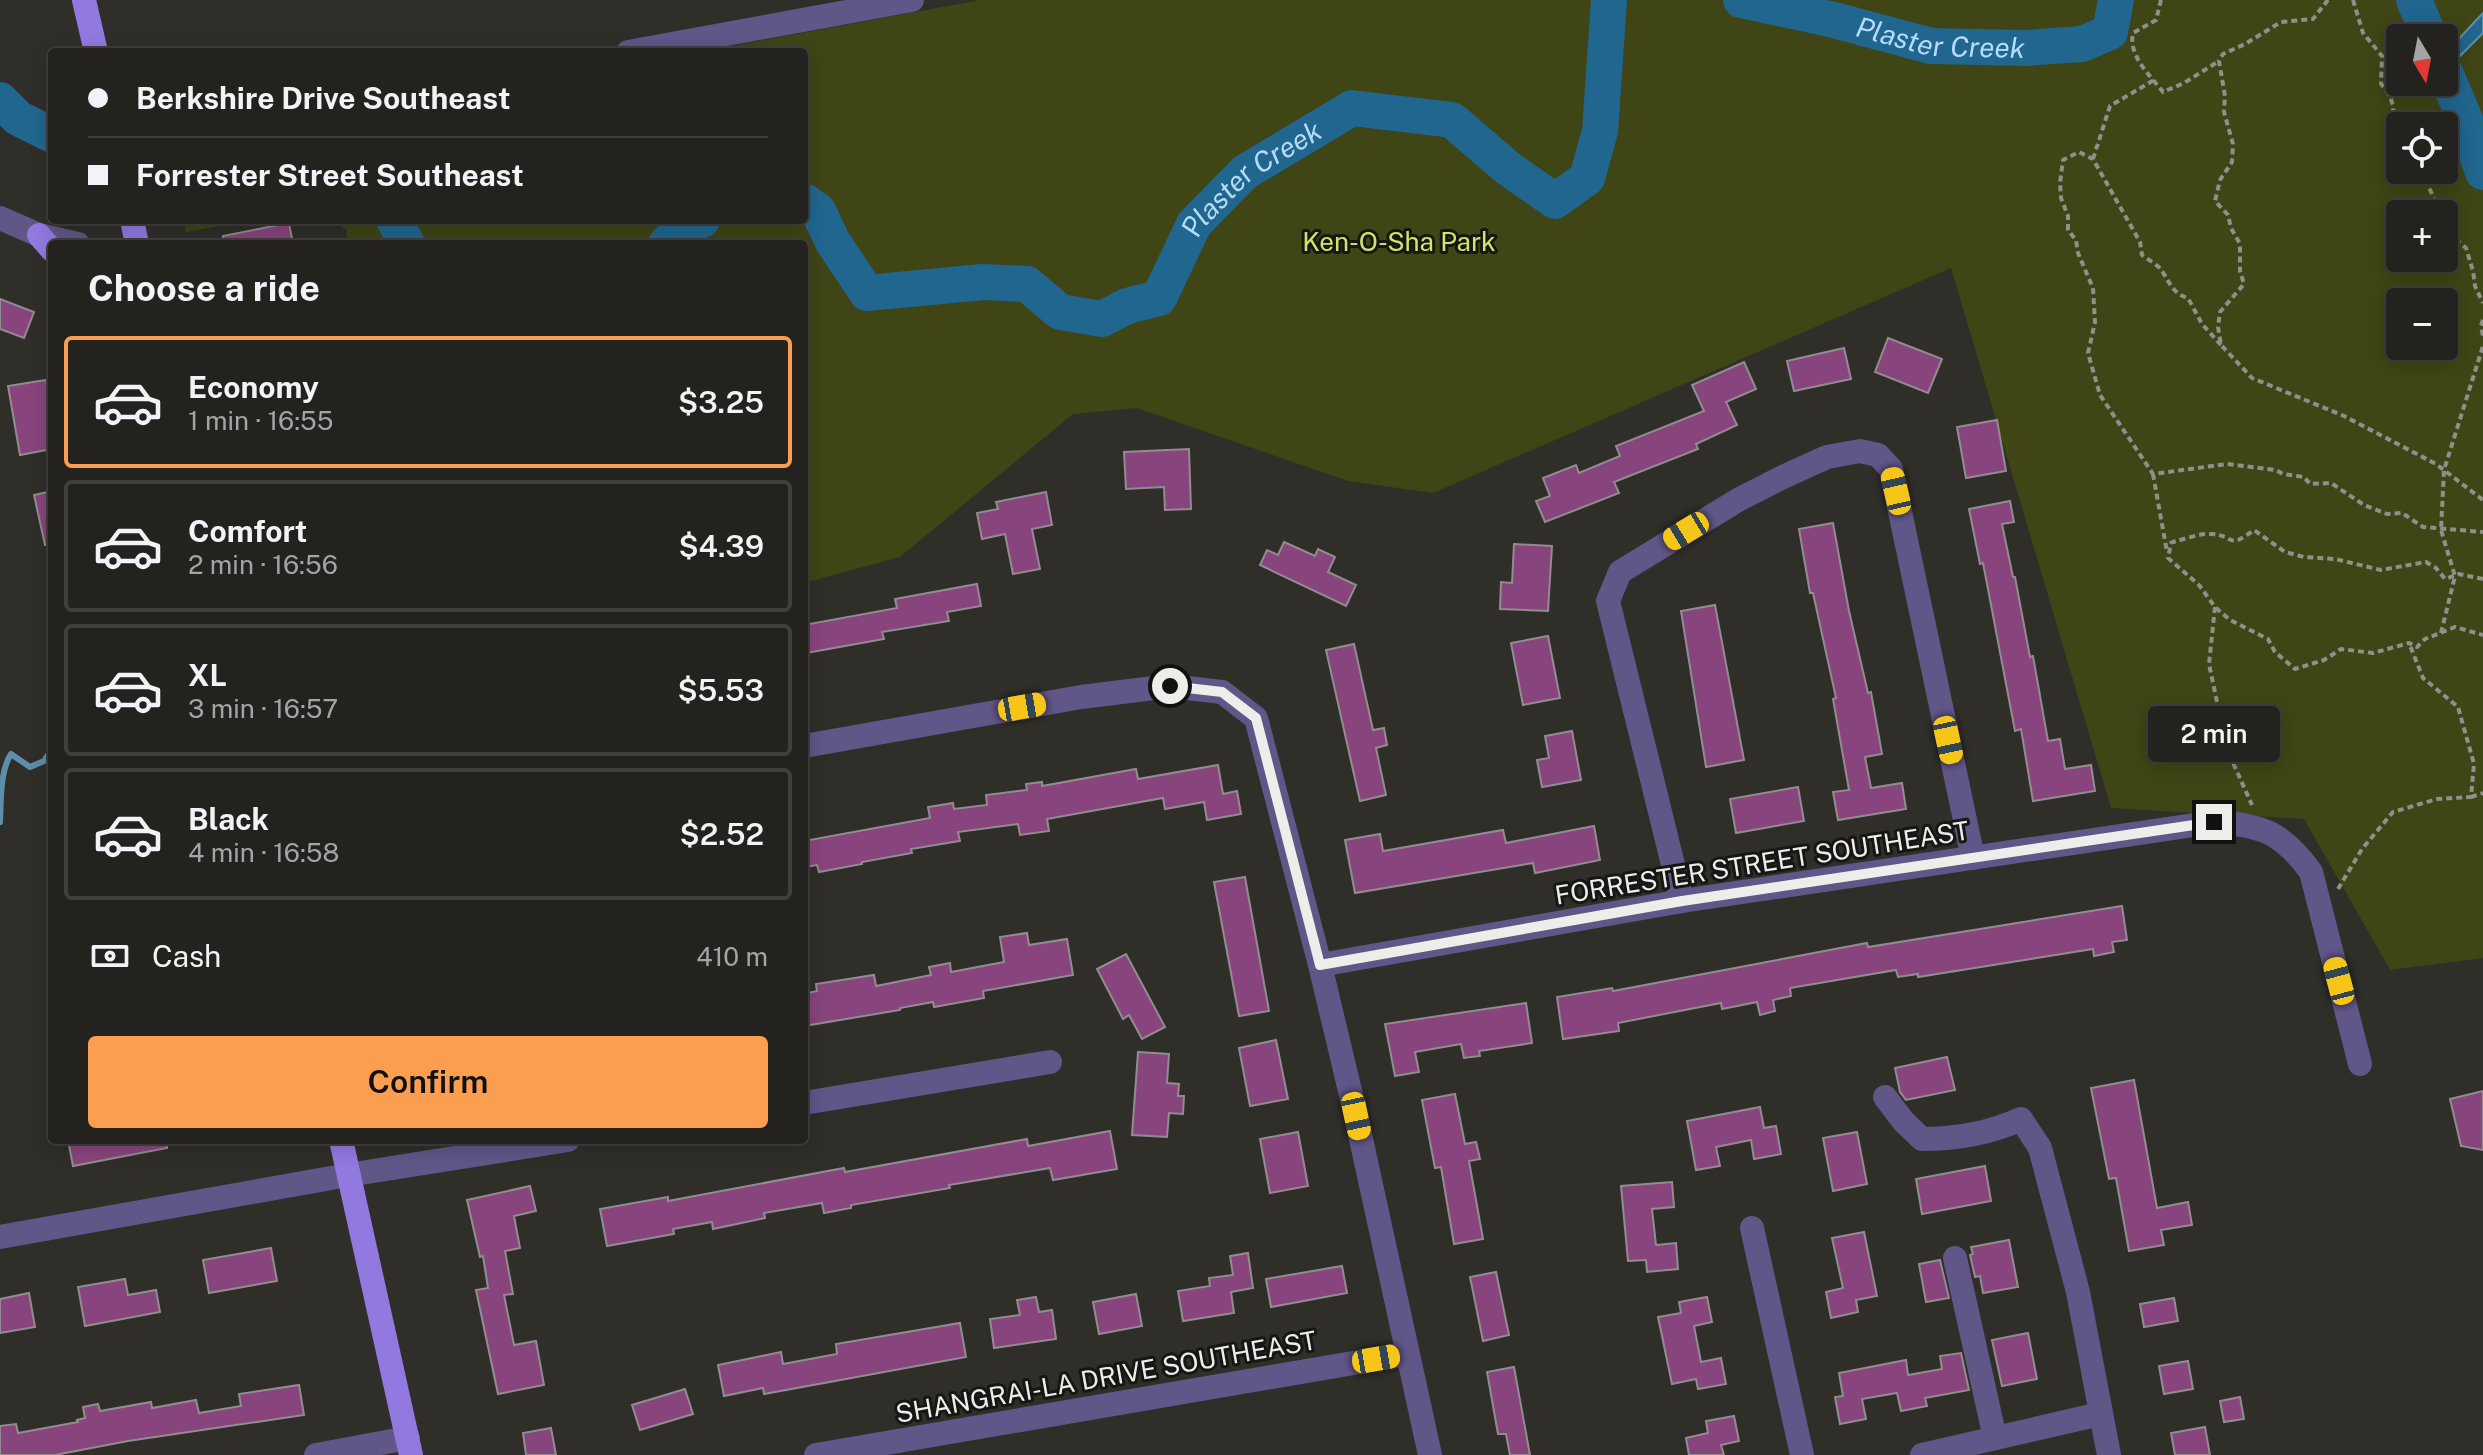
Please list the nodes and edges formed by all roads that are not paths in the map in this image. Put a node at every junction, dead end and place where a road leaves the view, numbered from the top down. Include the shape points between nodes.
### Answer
1 (912, 0) edge
2 (90, 1) edge
3 (96, 48) edge
4 (650, 48) edge
5 (0, 218) edge
6 (46, 243) edge
7 (808, 745) edge
8 (1973, 858) junction
9 (1682, 901) junction
10 (1320, 965) junction
11 (1050, 1062) dead end
12 (2360, 1064) dead end
13 (1885, 1097) dead end
14 (808, 1102) edge
15 (342, 1144) edge
16 (543, 1144) edge
17 (348, 1175) junction
18 (1752, 1228) dead end
19 (0, 1237) edge
20 (1955, 1258) dead end
21 (1406, 1354) junction
22 (2100, 1414) junction
23 (1995, 1438) junction
24 (409, 1447) edge
25 (316, 1455) edge
26 (816, 1455) edge
27 (1430, 1455) edge
28 (1802, 1455) edge
29 (1922, 1455) edge
30 (2109, 1455) edge

1 - 4 street
2 - 3 main road
5 - 6 street
7 - 10 street via 1125,690 1170,686 1222,692 1256,718
8 - 9 street, FORRESTER STREET SOUTHEAST
8 - 9 street via 1891,469 1878,455 1860,451 1827,457 1783,477 1660,546 1620,572 1608,601
8 - 12 street, FORRESTER STREET SOUTHEAST via 2214,822 2263,828 2298,854 2311,872
9 - 10 street, FORRESTER STREET SOUTHEAST
10 - 21 street
11 - 14 street
13 - 22 street via 1922,1139 1995,1131 2021,1119 2040,1148 2078,1292
15 - 17 main road
16 - 17 street
17 - 19 street
17 - 24 main road
18 - 28 street
20 - 23 street
21 - 26 street, SHANGRAI-LA DRIVE SOUTHEAST
21 - 27 street
22 - 23 street
22 - 30 street
23 - 29 street
24 - 25 street

